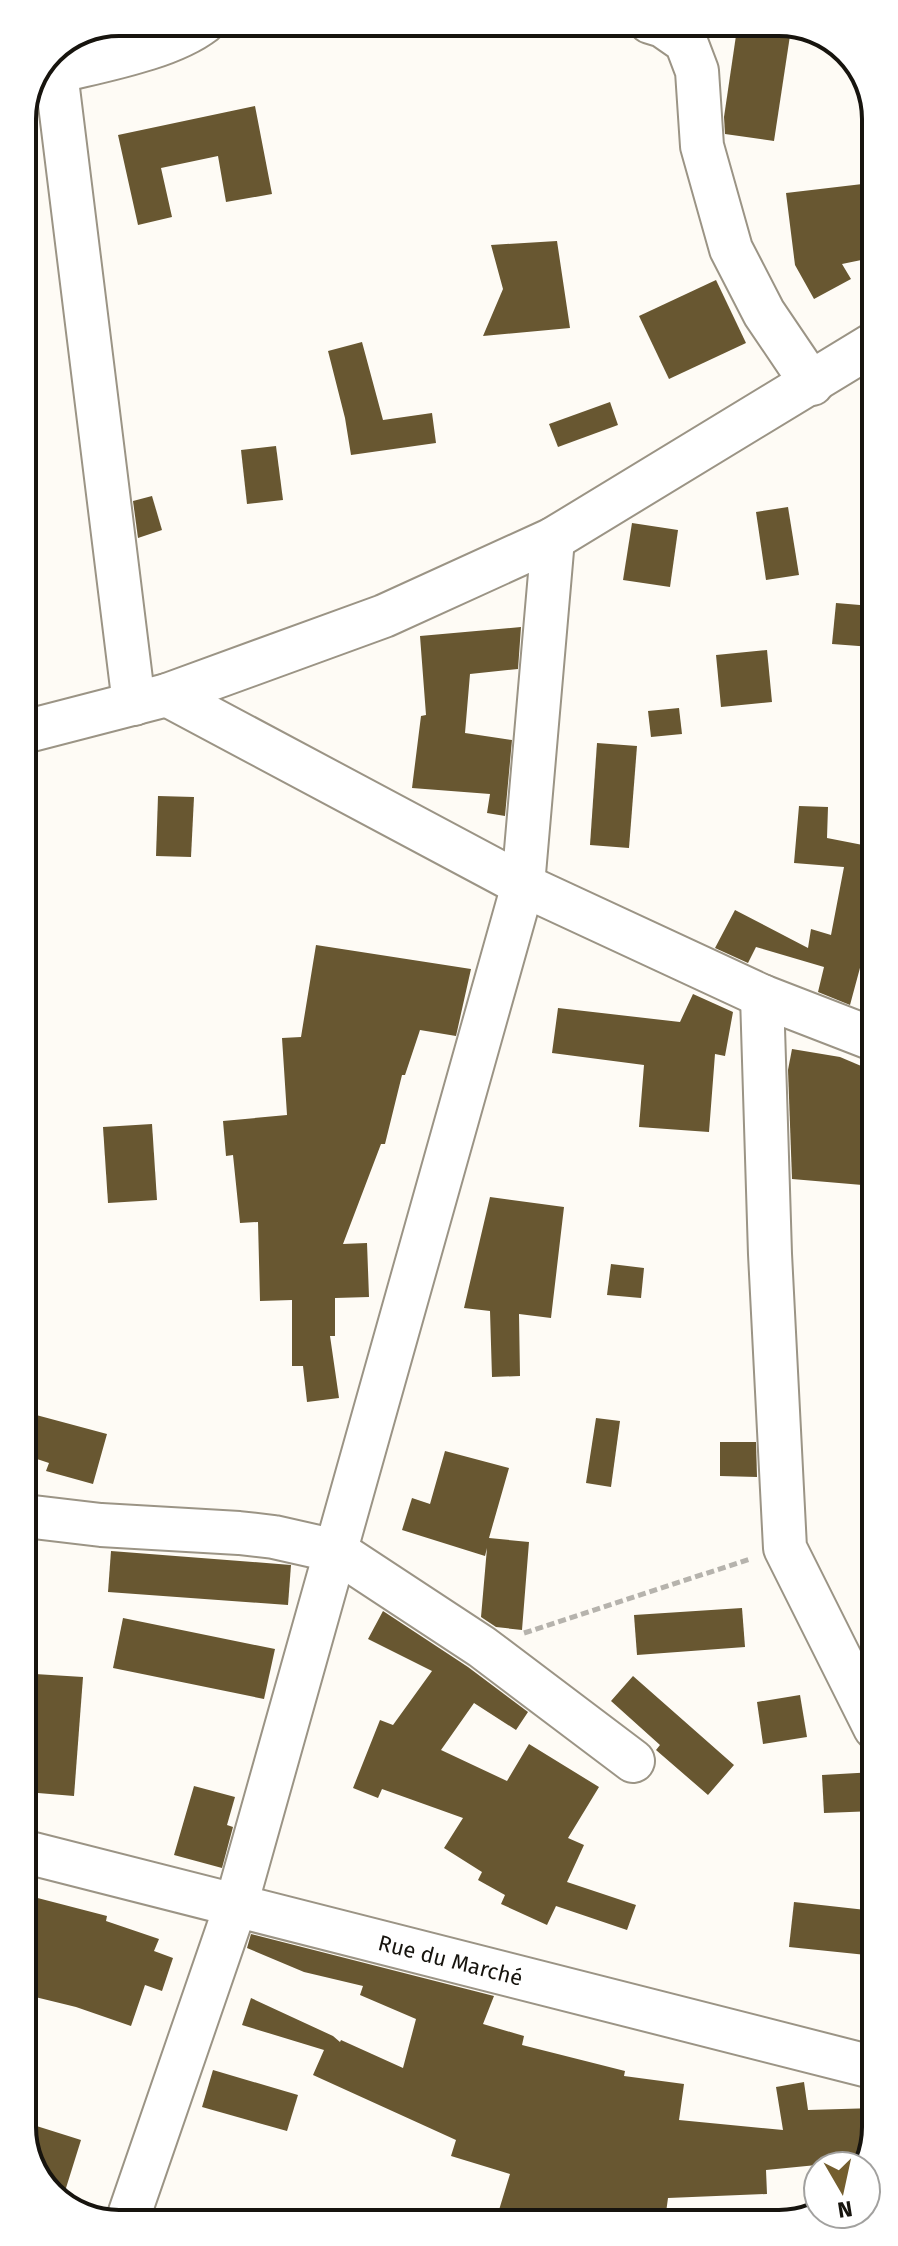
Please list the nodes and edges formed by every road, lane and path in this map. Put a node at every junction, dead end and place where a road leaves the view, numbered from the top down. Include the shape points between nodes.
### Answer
1 (179, 36) edge
2 (677, 36) edge
3 (57, 64) edge
4 (52, 70) edge
5 (862, 352) edge
6 (812, 384) junction
7 (553, 539) junction
8 (150, 699) junction
9 (36, 729) edge
10 (523, 885) junction
11 (762, 996) junction
12 (862, 1035) edge
13 (36, 1517) edge
14 (785, 1548) junction
15 (336, 1551) junction
16 (482, 1647) junction
17 (862, 1702) edge
18 (633, 1761) dead end
19 (36, 1855) edge
20 (236, 1905) junction
21 (862, 2064) edge
22 (131, 2210) edge

1 - 3 street via 140,51
2 - 6 street via 686,42 697,71 702,146 731,249 764,313
4 - 8 street
5 - 6 street
6 - 7 street
7 - 8 street via 384,616
7 - 10 street
8 - 9 street
8 - 10 street
10 - 11 street
10 - 15 street
11 - 12 street
11 - 14 street
13 - 15 street via 239,1533
14 - 16 path
14 - 17 street
15 - 16 street
15 - 20 street
16 - 18 street
19 - 20 street, Rue du Marché
20 - 21 street, Rue du Marché
20 - 22 street

